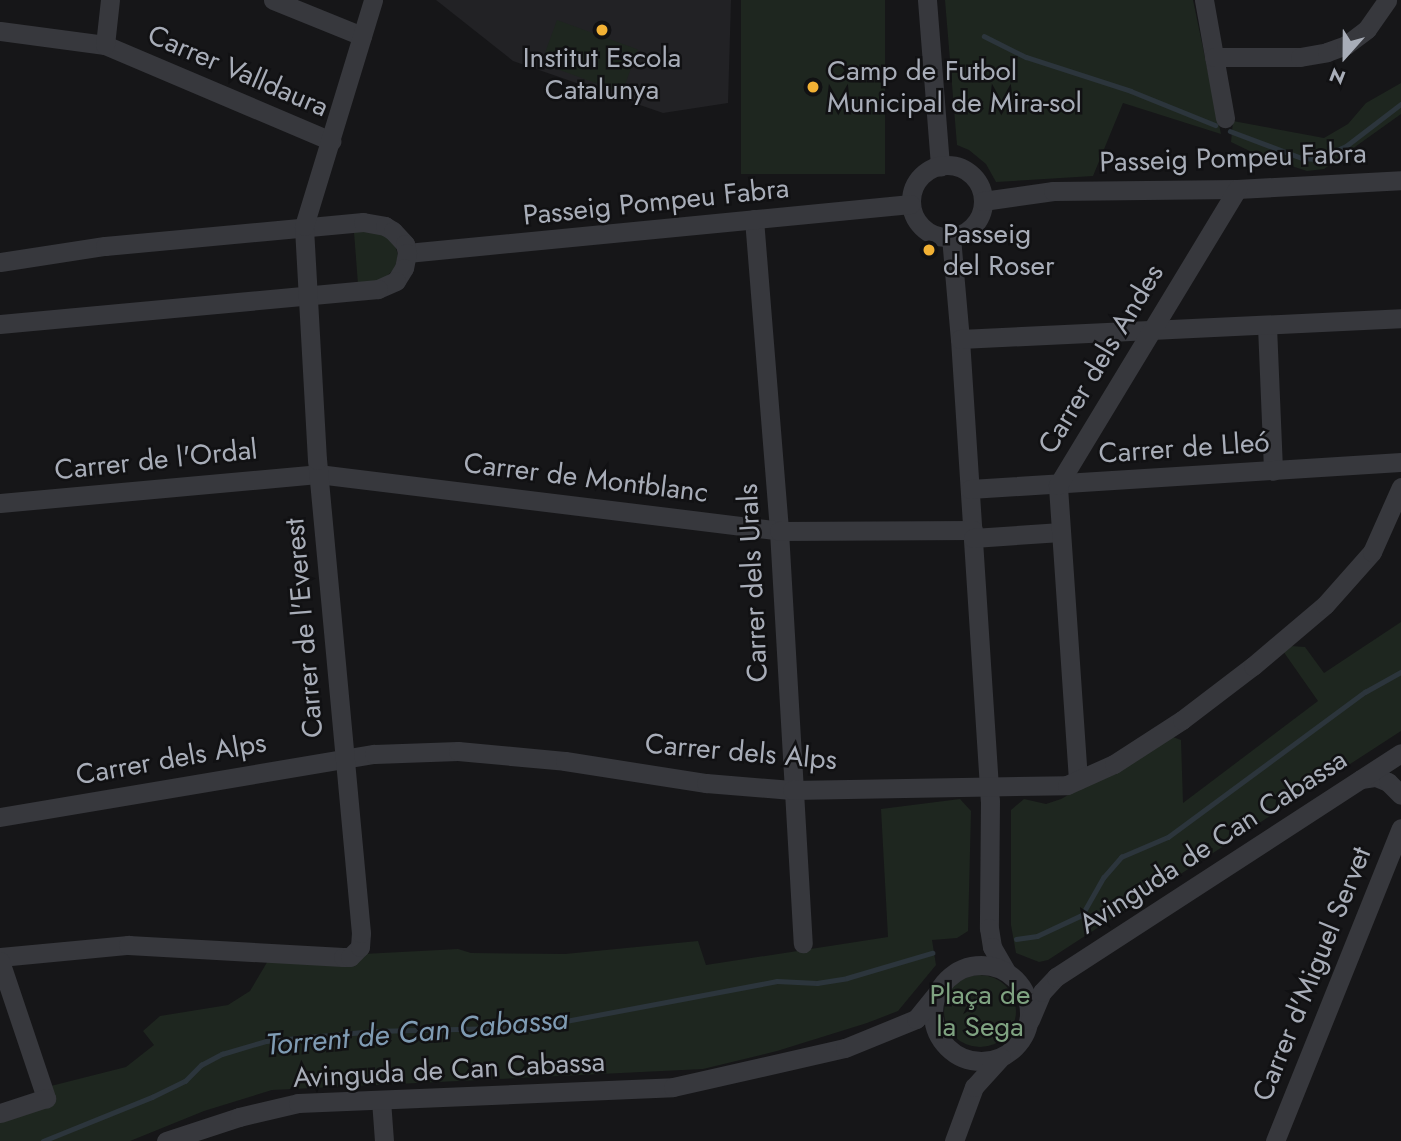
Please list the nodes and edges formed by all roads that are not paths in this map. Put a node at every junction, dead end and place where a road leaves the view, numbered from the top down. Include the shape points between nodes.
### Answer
1 (110, 0) edge
2 (273, 0) edge
3 (373, 0) edge
4 (927, 0) edge
5 (1204, 0) edge
6 (1387, 0) edge
7 (0, 31) edge
8 (362, 36) junction
9 (105, 44) junction
10 (1214, 57) junction
11 (1226, 118) dead end
12 (331, 141) junction
13 (940, 166) junction
14 (1401, 180) edge
15 (1237, 189) junction
16 (983, 201) junction
17 (911, 204) junction
18 (754, 219) junction
19 (304, 226) junction
20 (951, 237) junction
21 (407, 253) junction
22 (0, 262) edge
23 (306, 297) junction
24 (1401, 318) edge
25 (0, 324) edge
26 (1267, 326) junction
27 (1149, 332) junction
28 (960, 339) junction
29 (1401, 462) edge
30 (1273, 471) junction
31 (318, 474) junction
32 (1058, 485) junction
33 (1401, 487) edge
34 (970, 489) junction
35 (0, 503) edge
36 (779, 531) junction
37 (1061, 532) junction
38 (973, 534) junction
39 (1401, 753) edge
40 (343, 758) junction
41 (1361, 779) junction
42 (1078, 780) junction
43 (989, 787) junction
44 (792, 790) junction
45 (1401, 795) edge
46 (0, 817) edge
47 (1401, 828) edge
48 (989, 928) junction
49 (803, 943) dead end
50 (0, 959) edge
51 (970, 966) junction
52 (1010, 974) junction
53 (1056, 977) junction
54 (939, 991) junction
55 (1030, 1020) junction
56 (901, 1027) junction
57 (957, 1053) junction
58 (1001, 1057) junction
59 (974, 1087) junction
60 (381, 1100) junction
61 (0, 1113) edge
62 (166, 1141) edge
63 (384, 1141) edge
64 (954, 1141) edge
65 (1275, 1141) edge

1 - 9 street
2 - 8 street
3 - 8 street
4 - 13 street
5 - 10 street
6 - 10 street via 1367,29 1327,52 1300,57
7 - 9 street, Carrer Valldaura
8 - 12 street
9 - 12 street, Carrer Valldaura
10 - 11 street
12 - 19 street
13 - 16 street via 970,173
13 - 17 street via 915,184
14 - 15 street, Passeig Pompeu Fabra
15 - 16 street, Passeig Pompeu Fabra via 1053,191
15 - 27 street, Carrer dels Andes
16 - 20 street via 971,229
17 - 18 street, Passeig Pompeu Fabra
17 - 20 street via 924,229
18 - 21 street, Passeig Pompeu Fabra
18 - 36 street, Carrer dels Urals
19 - 21 street via 373,223 393,231
19 - 22 street via 105,246
19 - 23 street
20 - 28 street
21 - 23 street via 401,275 387,286
23 - 25 street
23 - 31 street, Carrer de l'Everest
24 - 26 street
26 - 27 street
26 - 30 street
27 - 28 street
27 - 32 street, Carrer dels Andes
28 - 34 street
29 - 30 street, Carrer de Lleó
30 - 32 street, Carrer de Lleó
31 - 35 street, Carrer de l'Ordal
31 - 36 street, Carrer de Montblanc
31 - 40 street, Carrer de l'Everest
32 - 34 street, Carrer de Lleó
32 - 37 street, Carrer dels Andes
33 - 42 street, Carrer dels Alps via 1373,552 1325,605 1182,720 1114,764
34 - 38 street
36 - 38 street, Carrer de Montblanc
36 - 44 street, Carrer dels Urals
37 - 38 street, Carrer de Montblanc
37 - 42 street, Carrer dels Andes
38 - 43 street
39 - 41 street, Avinguda de Can Cabassa
40 - 44 street, Carrer dels Alps via 458,751
40 - 46 street, Carrer dels Alps
40 - 50 street, Carrer de l'Everest via 361,933 356,952 343,957 128,944
41 - 45 street via 1376,777
41 - 53 street, Avinguda de Can Cabassa
42 - 43 street, Carrer dels Alps via 1067,785
43 - 44 street, Carrer dels Alps
43 - 48 street
44 - 49 street, Carrer dels Urals
47 - 65 street, Carrer d'Miguel Servet
48 - 51 street via 981,952
48 - 52 street via 992,947
50 - 61 street via 46,1098
51 - 52 street via 987,964
51 - 54 street via 949,977
52 - 53 street via 1043,980
52 - 55 street via 1027,998
53 - 55 street, Avinguda de Can Cabassa via 1036,1003
54 - 56 street, Avinguda de Can Cabassa via 916,1018
54 - 57 street via 933,1016 936,1031
55 - 58 street via 1016,1047
56 - 57 street
56 - 60 street, Avinguda de Can Cabassa via 845,1048 674,1087
57 - 58 street via 977,1061
57 - 59 street
58 - 59 street
59 - 64 street
60 - 62 street, Avinguda de Can Cabassa via 298,1103
60 - 63 street

